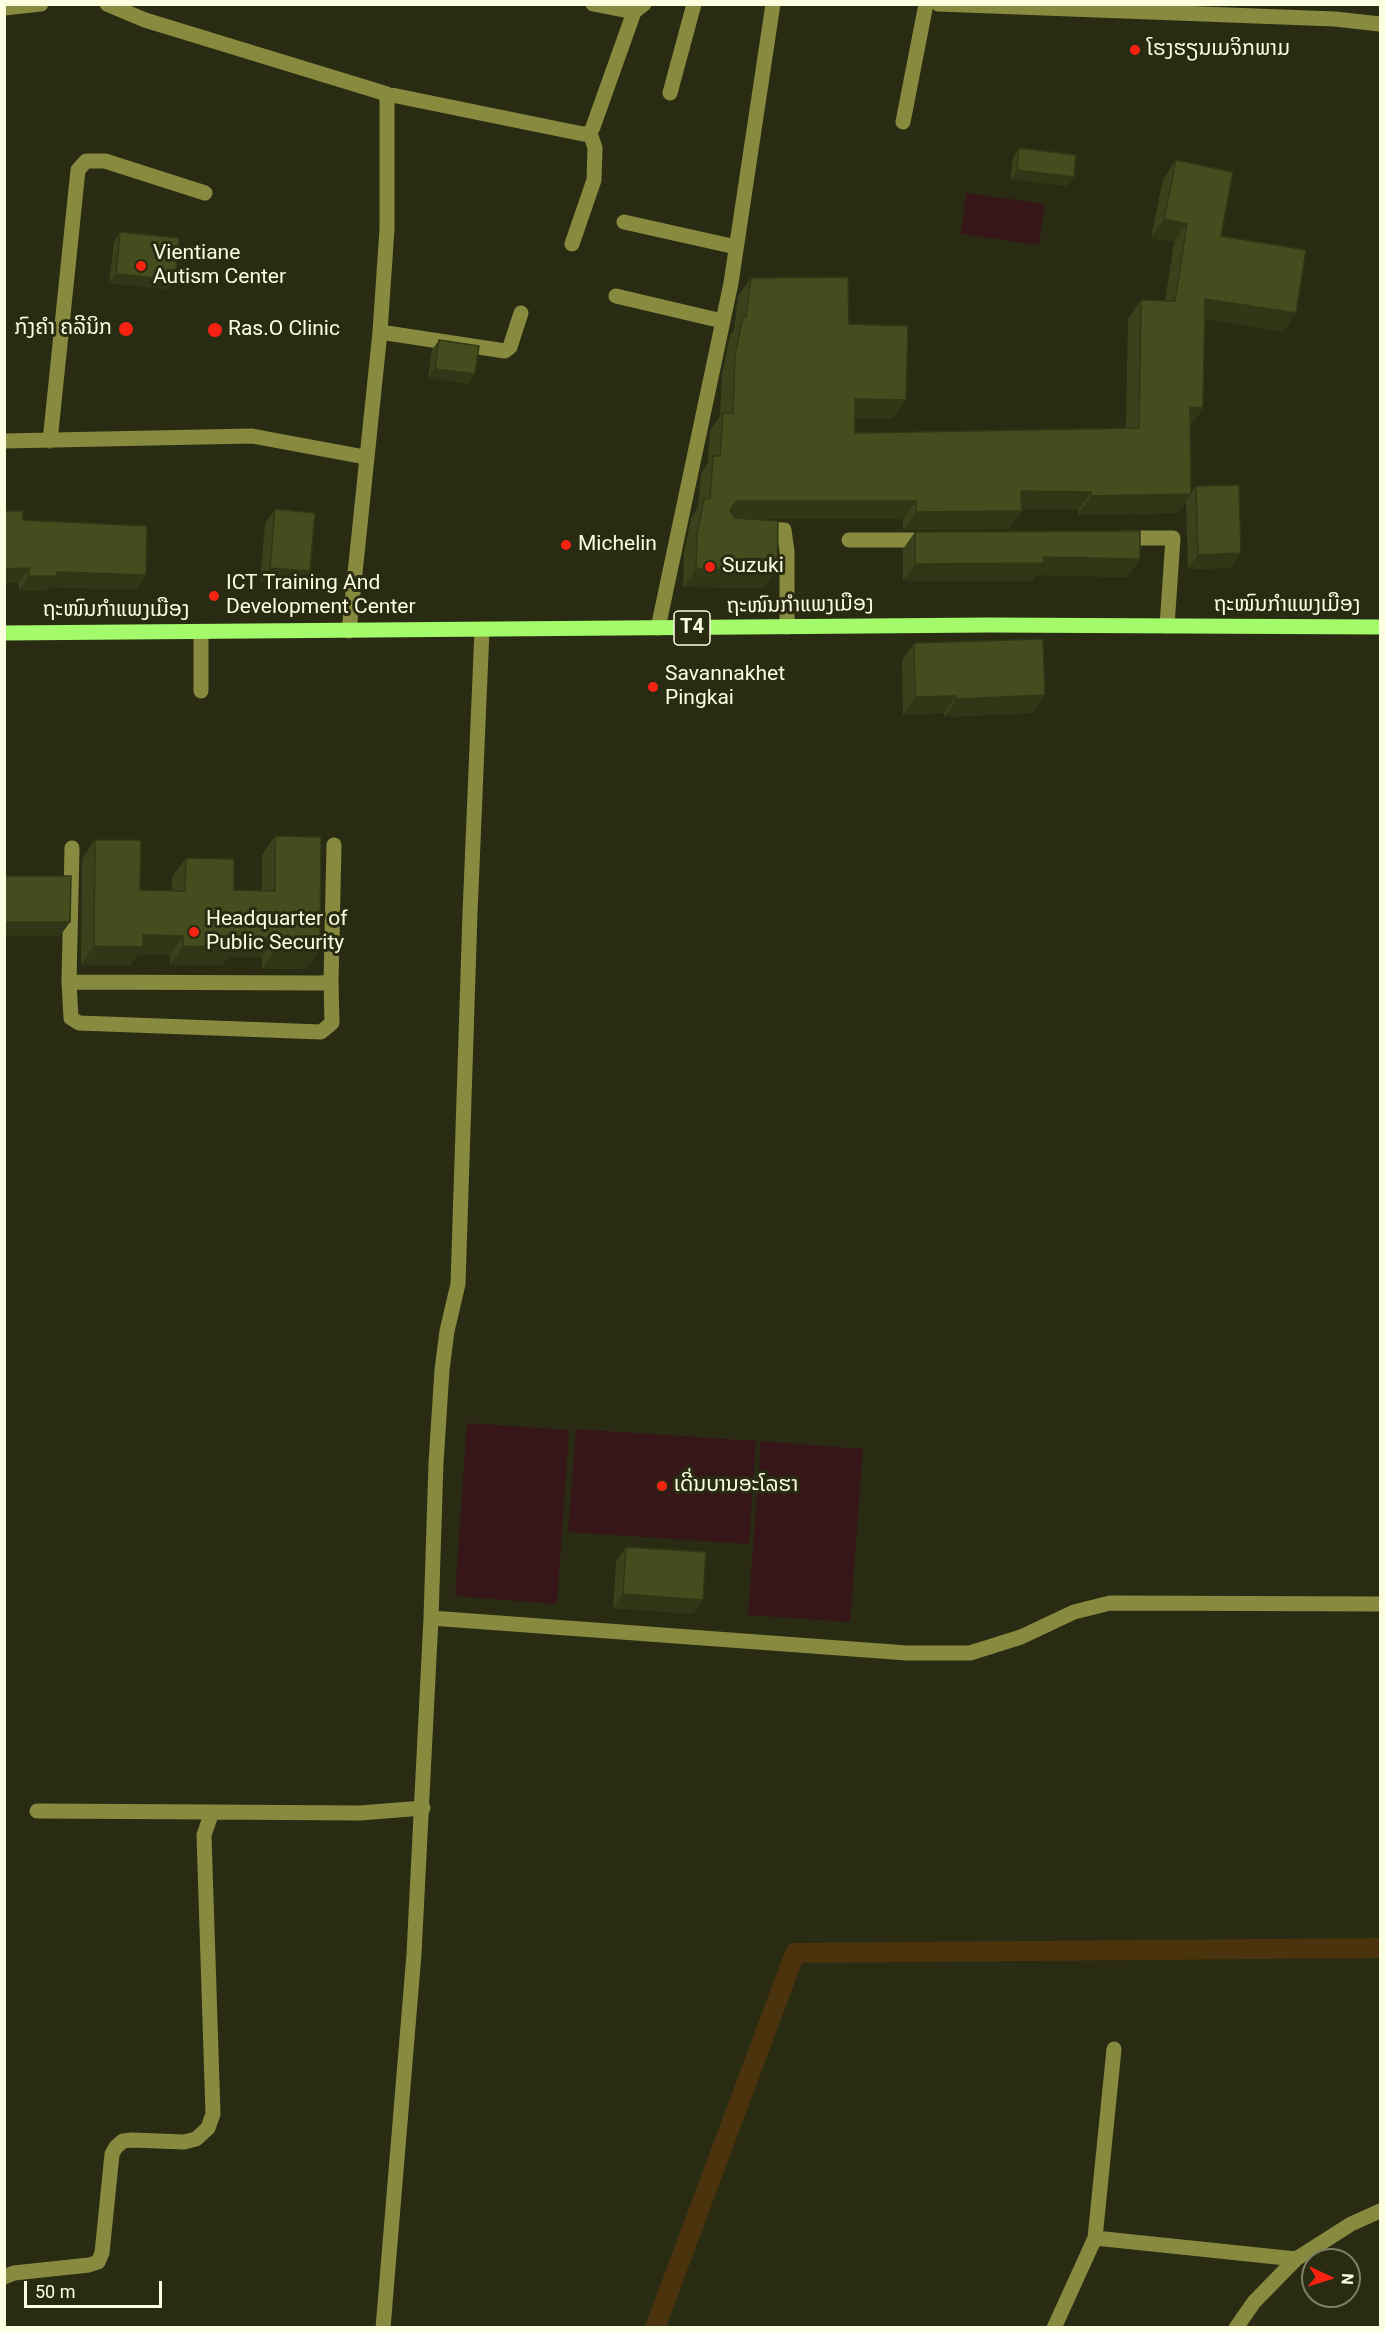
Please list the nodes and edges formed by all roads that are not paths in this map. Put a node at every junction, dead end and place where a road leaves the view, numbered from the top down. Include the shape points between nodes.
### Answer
1 (41, 4) edge
2 (107, 4) edge
3 (592, 4) edge
4 (693, 4) edge
5 (773, 4) edge
6 (926, 4) edge
7 (938, 4) edge
8 (1045, 6) edge
9 (4, 8) edge
10 (639, 8) edge
11 (1335, 12) edge
12 (1380, 24) edge
13 (670, 93) dead end
14 (387, 94) junction
15 (903, 122) dead end
16 (590, 133) junction
17 (205, 193) dead end
18 (624, 222) dead end
19 (572, 244) dead end
20 (736, 247) junction
21 (616, 296) dead end
22 (521, 313) dead end
23 (722, 321) junction
24 (380, 332) junction
25 (4, 441) edge
26 (51, 441) junction
27 (365, 458) junction
28 (747, 528) edge
29 (1104, 538) edge
30 (849, 540) dead end
31 (942, 540) edge
32 (1167, 626) junction
33 (787, 627) junction
34 (1380, 627) edge
35 (658, 628) junction
36 (482, 629) junction
37 (349, 631) junction
38 (201, 632) junction
39 (4, 633) edge
40 (201, 690) dead end
41 (334, 845) dead end
42 (72, 848) dead end
43 (69, 982) junction
44 (331, 982) junction
45 (1380, 1604) edge
46 (431, 1618) junction
47 (423, 1808) junction
48 (37, 1811) dead end
49 (212, 1812) junction
50 (1114, 2049) dead end
51 (1380, 2211) edge
52 (1095, 2238) junction
53 (1296, 2259) junction
54 (4, 2277) edge
55 (383, 2328) edge
56 (1054, 2328) edge
57 (1236, 2328) edge

1 - 9 street
2 - 14 street via 145,20
3 - 10 street
4 - 13 street
5 - 20 street
6 - 15 street
7 - 8 street
8 - 11 street
10 - 16 street
11 - 12 street
14 - 16 street
14 - 24 street via 387,229
16 - 19 street via 595,148 594,180
17 - 26 street via 105,161 86,161 78,170
18 - 20 street
20 - 23 street
21 - 23 street
22 - 24 street via 506,351
23 - 35 street
24 - 27 street
25 - 26 street
26 - 27 street via 252,436
27 - 37 street
28 - 33 street via 784,530
29 - 32 street via 1173,538
30 - 31 street
32 - 33 main road, ຖະໜົນກຳແພງເມືອງ / T4
32 - 34 main road, ຖະໜົນກຳແພງເມືອງ / T4
33 - 35 main road, ຖະໜົນກຳແພງເມືອງ / T4
35 - 36 main road, ຖະໜົນກຳແພງເມືອງ / T4
36 - 37 main road, ຖະໜົນກຳແພງເມືອງ / T4
36 - 46 street via 458,1284 442,1370
37 - 38 main road, ຖະໜົນກຳແພງເມືອງ / T4
38 - 39 main road, ຖະໜົນກຳແພງເມືອງ / T4
38 - 40 street
41 - 44 street
42 - 43 street
43 - 44 street
43 - 44 street via 71,1018 79,1023 321,1032 332,1023
45 - 46 street via 1110,1604 1074,1612 1021,1638 970,1653 907,1653
46 - 47 street
47 - 49 street via 360,1814
47 - 55 street
48 - 49 street
49 - 54 street via 204,1835 213,2114 208,2128 196,2139 184,2142 132,2140 116,2147 98,2262
50 - 52 street
51 - 53 street via 1351,2224
52 - 53 street
52 - 56 street
53 - 57 street via 1254,2302

